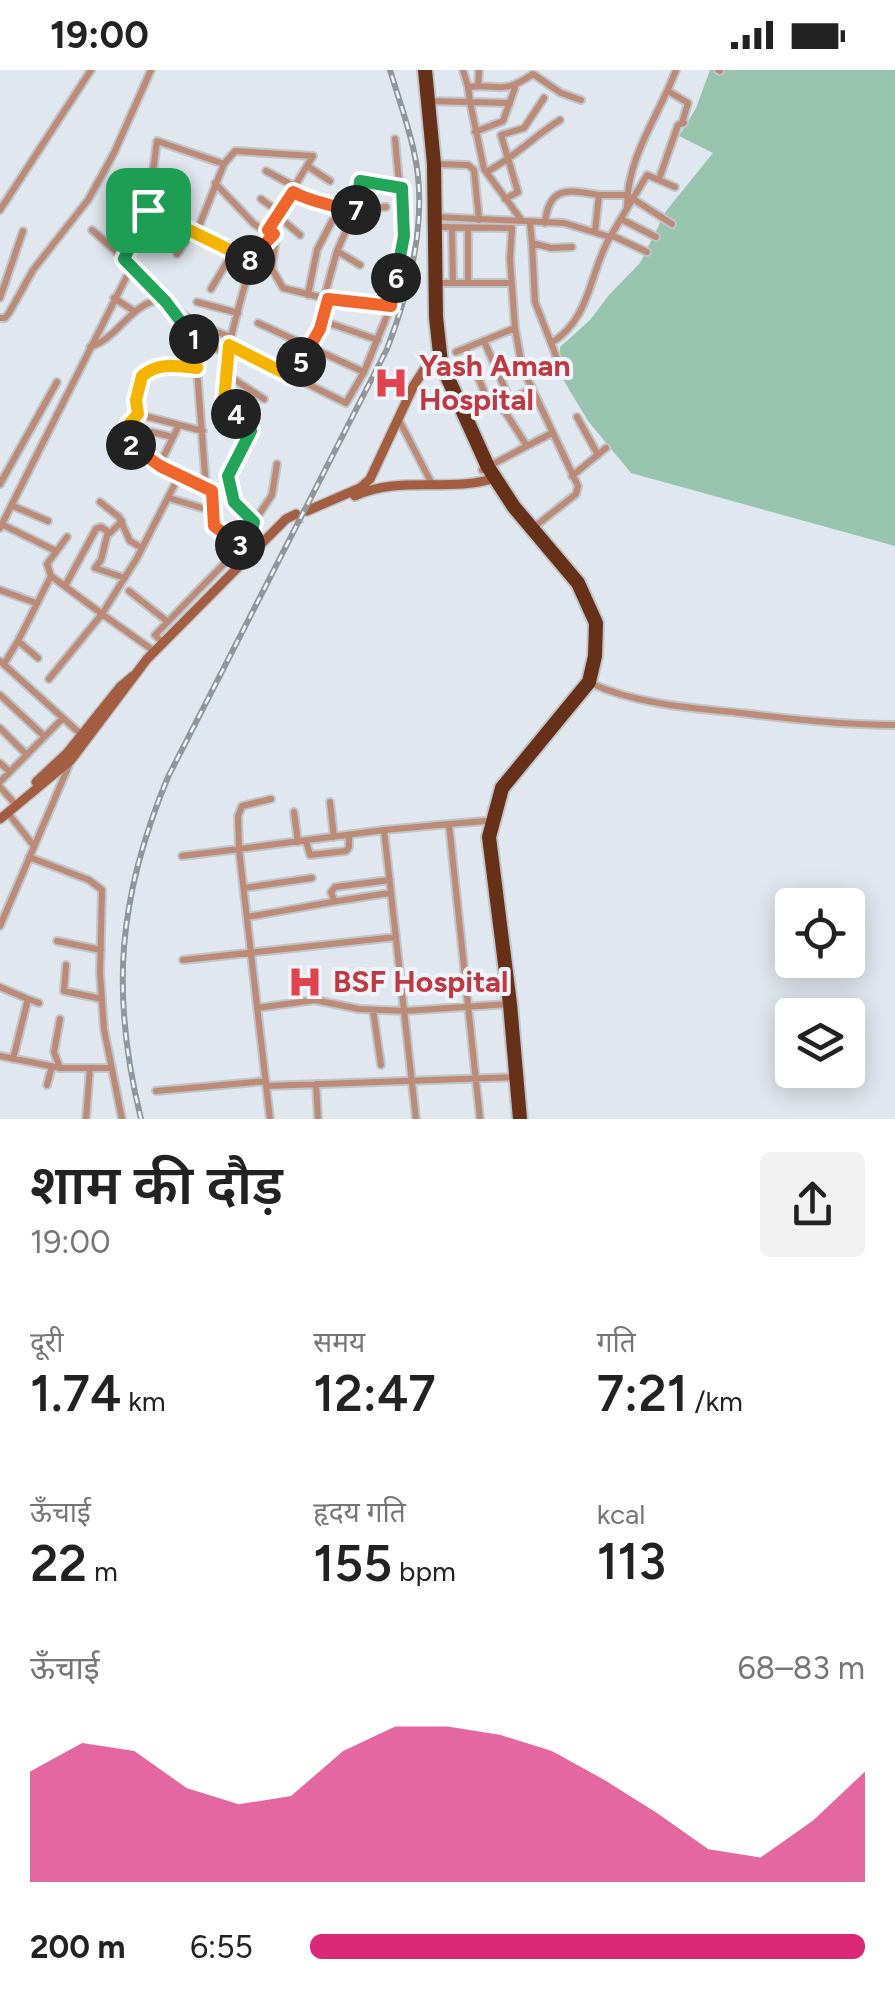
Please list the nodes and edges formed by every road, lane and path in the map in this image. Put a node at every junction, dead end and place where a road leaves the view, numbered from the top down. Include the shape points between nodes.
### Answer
1 (92, 70) edge
2 (151, 70) edge
3 (421, 70) edge
4 (463, 70) edge
5 (479, 70) edge
6 (676, 70) edge
7 (534, 72) edge
8 (478, 86) junction
9 (468, 87) junction
10 (516, 87) junction
11 (668, 91) junction
12 (544, 98) dead end
13 (427, 100) junction
14 (581, 100) dead end
15 (470, 102) junction
16 (510, 103) junction
17 (560, 120) dead end
18 (503, 121) junction
19 (511, 131) junction
20 (475, 132) junction
21 (395, 139) dead end
22 (507, 162) junction
23 (224, 164) junction
24 (434, 164) junction
25 (309, 167) junction
26 (266, 171) dead end
27 (486, 172) junction
28 (659, 178) junction
29 (330, 181) dead end
30 (215, 183) junction
31 (676, 187) dead end
32 (402, 188) junction
33 (294, 190) junction
34 (599, 195) junction
35 (505, 198) junction
36 (261, 199) dead end
37 (629, 201) junction
38 (386, 207) dead end
39 (0, 210) edge
40 (148, 210) junction
41 (356, 210) junction
42 (279, 214) junction
43 (521, 219) junction
44 (620, 219) junction
45 (479, 220) junction
46 (332, 221) dead end
47 (436, 222) junction
48 (530, 223) junction
49 (545, 223) junction
50 (672, 224) dead end
51 (452, 228) junction
52 (468, 228) junction
53 (92, 230) dead end
54 (595, 231) junction
55 (23, 232) dead end
56 (271, 232) junction
57 (194, 233) junction
58 (300, 235) dead end
59 (612, 237) junction
60 (656, 237) dead end
61 (532, 243) junction
62 (572, 247) dead end
63 (233, 252) junction
64 (337, 252) junction
65 (647, 252) dead end
66 (176, 254) dead end
67 (124, 259) junction
68 (252, 261) junction
69 (132, 266) junction
70 (360, 266) dead end
71 (272, 269) junction
72 (453, 282) junction
73 (468, 282) junction
74 (436, 283) junction
75 (512, 283) junction
76 (210, 288) dead end
77 (308, 295) junction
78 (0, 298) edge
79 (114, 298) junction
80 (326, 298) junction
81 (164, 299) junction
82 (197, 302) dead end
83 (391, 306) junction
84 (134, 311) junction
85 (238, 313) junction
86 (0, 318) edge
87 (323, 321) junction
88 (258, 324) dead end
89 (515, 328) junction
90 (191, 333) junction
91 (176, 334) dead end
92 (378, 340) junction
93 (484, 340) junction
94 (551, 343) junction
95 (195, 344) junction
96 (229, 345) junction
97 (90, 347) junction
98 (309, 348) junction
99 (466, 348) junction
100 (456, 352) dead end
101 (431, 359) junction
102 (197, 368) junction
103 (364, 372) junction
104 (226, 374) junction
105 (563, 374) dead end
106 (292, 377) junction
107 (57, 382) dead end
108 (532, 390) junction
109 (264, 399) dead end
110 (510, 400) junction
111 (500, 404) junction
112 (138, 414) junction
113 (577, 417) dead end
114 (398, 420) junction
115 (178, 427) junction
116 (202, 431) junction
117 (152, 432) dead end
118 (552, 432) junction
119 (173, 438) junction
120 (526, 446) junction
121 (606, 448) dead end
122 (598, 455) junction
123 (277, 464) dead end
124 (160, 466) junction
125 (488, 474) junction
126 (179, 476) junction
127 (572, 476) junction
128 (0, 484) edge
129 (433, 485) junction
130 (209, 489) junction
131 (231, 490) junction
132 (168, 498) junction
133 (100, 502) dead end
134 (12, 506) junction
135 (212, 511) junction
136 (301, 516) junction
137 (48, 521) dead end
138 (122, 521) junction
139 (254, 522) junction
140 (1, 525) edge
141 (532, 528) junction
142 (108, 532) junction
143 (67, 537) dead end
144 (242, 547) junction
145 (142, 548) junction
146 (56, 551) junction
147 (51, 576) junction
148 (126, 578) junction
149 (65, 586) junction
150 (0, 590) edge
151 (129, 592) dead end
152 (36, 603) junction
153 (102, 614) junction
154 (168, 622) junction
155 (18, 641) junction
156 (158, 646) junction
157 (38, 658) dead end
158 (2, 662) edge
159 (50, 679) dead end
160 (589, 682) junction
161 (0, 695) edge
162 (62, 719) junction
163 (895, 724) edge
164 (0, 728) edge
165 (44, 736) junction
166 (84, 737) junction
167 (27, 755) junction
168 (69, 756) junction
169 (0, 763) edge
170 (61, 770) junction
171 (10, 772) junction
172 (0, 785) edge
173 (271, 799) dead end
174 (330, 802) dead end
175 (8, 811) edge
176 (294, 812) dead end
177 (484, 822) junction
178 (448, 824) junction
179 (384, 830) junction
180 (349, 835) junction
181 (334, 837) junction
182 (302, 841) junction
183 (34, 846) junction
184 (240, 850) junction
185 (182, 856) dead end
186 (29, 857) junction
187 (312, 878) dead end
188 (390, 880) junction
189 (244, 888) junction
190 (391, 893) junction
191 (334, 900) junction
192 (247, 918) junction
193 (1, 921) edge
194 (396, 937) junction
195 (57, 941) dead end
196 (101, 950) junction
197 (250, 952) junction
198 (183, 960) dead end
199 (66, 964) dead end
200 (0, 987) edge
201 (28, 999) junction
202 (102, 999) junction
203 (39, 1004) dead end
204 (506, 1004) junction
205 (257, 1008) junction
206 (470, 1008) junction
207 (374, 1010) junction
208 (404, 1011) junction
209 (60, 1019) dead end
210 (0, 1056) edge
211 (13, 1059) junction
212 (380, 1065) dead end
213 (56, 1067) junction
214 (90, 1068) junction
215 (111, 1068) junction
216 (512, 1077) junction
217 (412, 1079) junction
218 (477, 1079) junction
219 (266, 1084) junction
220 (316, 1084) junction
221 (47, 1085) dead end
222 (156, 1090) dead end
223 (86, 1118) edge
224 (122, 1119) edge
225 (270, 1119) edge
226 (318, 1119) edge
227 (416, 1119) edge
228 (480, 1119) edge
229 (511, 1119) edge
230 (520, 1119) edge

1 - 39 street
2 - 86 street via 88,200
3 - 13 highway
3 - 101 highway
4 - 9 street
5 - 8 street
6 - 11 street
7 - 10 street
7 - 14 street
8 - 9 street
8 - 10 street
9 - 15 street
10 - 16 street
11 - 28 street via 688,103
11 - 37 street via 638,150
12 - 19 street via 524,128
13 - 15 street
13 - 24 highway
15 - 16 street
15 - 20 street
16 - 18 street
17 - 22 street
18 - 19 street
18 - 20 street
19 - 22 street via 501,135
20 - 27 street
21 - 32 street
22 - 27 street
22 - 35 street via 518,192
23 - 25 street via 232,152 243,151 312,155
23 - 30 street
23 - 40 street via 156,142
24 - 45 street via 474,170
24 - 47 highway
25 - 29 street
25 - 33 street
26 - 33 street
27 - 35 street
28 - 31 street
28 - 37 street via 648,175
30 - 56 street via 254,224
30 - 57 street
32 - 41 street via 360,181
32 - 83 street via 404,236
33 - 41 street via 310,201
33 - 42 street
34 - 37 street
34 - 49 street via 554,196
34 - 54 street
35 - 43 street
36 - 42 street
37 - 44 street
37 - 50 street
38 - 41 street
40 - 57 street
40 - 67 street
41 - 64 street
42 - 56 street
42 - 58 street
43 - 45 street
43 - 48 street
44 - 59 street
44 - 60 street
45 - 47 street
46 - 77 street via 317,250
47 - 51 street
47 - 74 highway
48 - 49 street
48 - 61 street
49 - 54 street
51 - 52 street
51 - 72 street
52 - 73 street
52 - 75 street via 512,228
53 - 67 street
54 - 59 street
55 - 78 street
56 - 68 street
56 - 71 street via 277,245
57 - 63 street
57 - 66 street
59 - 65 street
59 - 94 street via 598,259 590,295 568,331
61 - 62 street
61 - 94 street via 535,302
63 - 68 street
63 - 76 street
64 - 70 street
64 - 80 street
67 - 69 street
68 - 71 street
68 - 85 street
69 - 79 street
69 - 81 street
71 - 77 street via 284,288
72 - 73 street
72 - 74 street
73 - 75 street
74 - 125 highway via 441,363
75 - 89 street
77 - 80 street
79 - 84 street
79 - 97 street
80 - 83 street
80 - 87 street
81 - 84 street
81 - 90 street
81 - 96 street
82 - 85 street
83 - 92 street
84 - 97 street via 109,339
85 - 96 street
87 - 92 street
87 - 98 street
88 - 98 street
89 - 93 street
89 - 108 street
90 - 91 street
90 - 95 street
92 - 103 street
93 - 99 street
93 - 110 street
94 - 105 street
95 - 96 street
95 - 102 street
96 - 104 street
96 - 106 street
97 - 134 street
98 - 103 street
98 - 106 street
99 - 100 street
99 - 111 street via 491,408
101 - 114 main road
101 - 125 highway
102 - 112 street via 168,365 146,372 137,388
102 - 116 street
103 - 106 street via 346,403
104 - 109 street
104 - 131 street via 226,406 251,431 230,467
107 - 128 street
108 - 110 street
108 - 118 street
110 - 111 street
111 - 120 street
112 - 115 street
112 - 124 street via 129,424 132,447
113 - 122 street
114 - 129 street
114 - 136 main road via 367,482
115 - 116 street
115 - 119 street
116 - 130 street
117 - 119 street
118 - 120 street
118 - 127 street
119 - 124 street
120 - 125 street
121 - 122 street
122 - 127 street
123 - 139 street via 272,496
124 - 126 street
125 - 129 main road
125 - 141 highway
125 - 177 highway via 572,586 590,638 582,680 503,773
126 - 130 street
126 - 132 street
127 - 141 street via 578,492
129 - 136 main road via 380,486
130 - 131 street
130 - 135 street
131 - 139 street
132 - 135 street
132 - 145 street
133 - 138 street
134 - 137 street
134 - 140 street
135 - 144 street via 218,531
136 - 156 main road via 281,526
138 - 142 street
138 - 145 street via 128,538
139 - 144 street
140 - 146 street
141 - 160 highway via 578,582 592,612 596,637
142 - 148 street via 95,568
142 - 149 street via 96,528
143 - 146 street
144 - 154 street
145 - 148 street
146 - 147 street via 46,567
147 - 149 street
147 - 152 street
148 - 153 street
149 - 153 street
150 - 152 street
151 - 154 street
152 - 155 street
153 - 156 street
153 - 159 street
154 - 156 street via 155,635
155 - 157 street
155 - 158 street
156 - 166 main road
158 - 162 street
160 - 163 street via 694,708
160 - 204 highway via 512,774 494,812 489,837
161 - 165 street
162 - 165 street
162 - 166 street
164 - 167 street
165 - 167 street
166 - 168 main road
167 - 171 street
168 - 170 main road
168 - 170 street
169 - 171 street
170 - 175 main road
170 - 183 street
171 - 172 street
172 - 175 street
173 - 184 street via 242,806
174 - 181 street
175 - 183 street
176 - 182 street
177 - 178 street
177 - 204 highway via 484,872
178 - 179 street
178 - 206 street
179 - 180 street
179 - 188 street
180 - 181 street
180 - 182 street via 348,850 328,854 310,855
181 - 182 street
182 - 184 street
183 - 186 street
184 - 185 street
184 - 189 street
186 - 193 street
186 - 196 street via 102,890
187 - 189 street
188 - 190 street
188 - 191 street via 335,886
189 - 192 street
190 - 191 street
190 - 194 street
191 - 192 street
192 - 197 street
194 - 197 street
194 - 208 street
195 - 196 street
196 - 202 street
197 - 198 street
197 - 205 street
199 - 202 street via 64,991
200 - 201 street
201 - 203 street
201 - 211 street
202 - 215 street
204 - 206 street
204 - 216 highway
205 - 207 street via 315,1000
205 - 219 street
206 - 208 street
206 - 218 street
207 - 208 street
207 - 212 street
208 - 217 street
209 - 213 street
210 - 211 street
211 - 213 street
213 - 214 street
213 - 221 street
214 - 215 street
214 - 223 street
215 - 224 street
216 - 218 street
216 - 229 highway
216 - 230 highway
217 - 218 street
217 - 220 street
217 - 227 street
218 - 228 street
219 - 220 street
219 - 222 street
219 - 225 street
220 - 226 street

